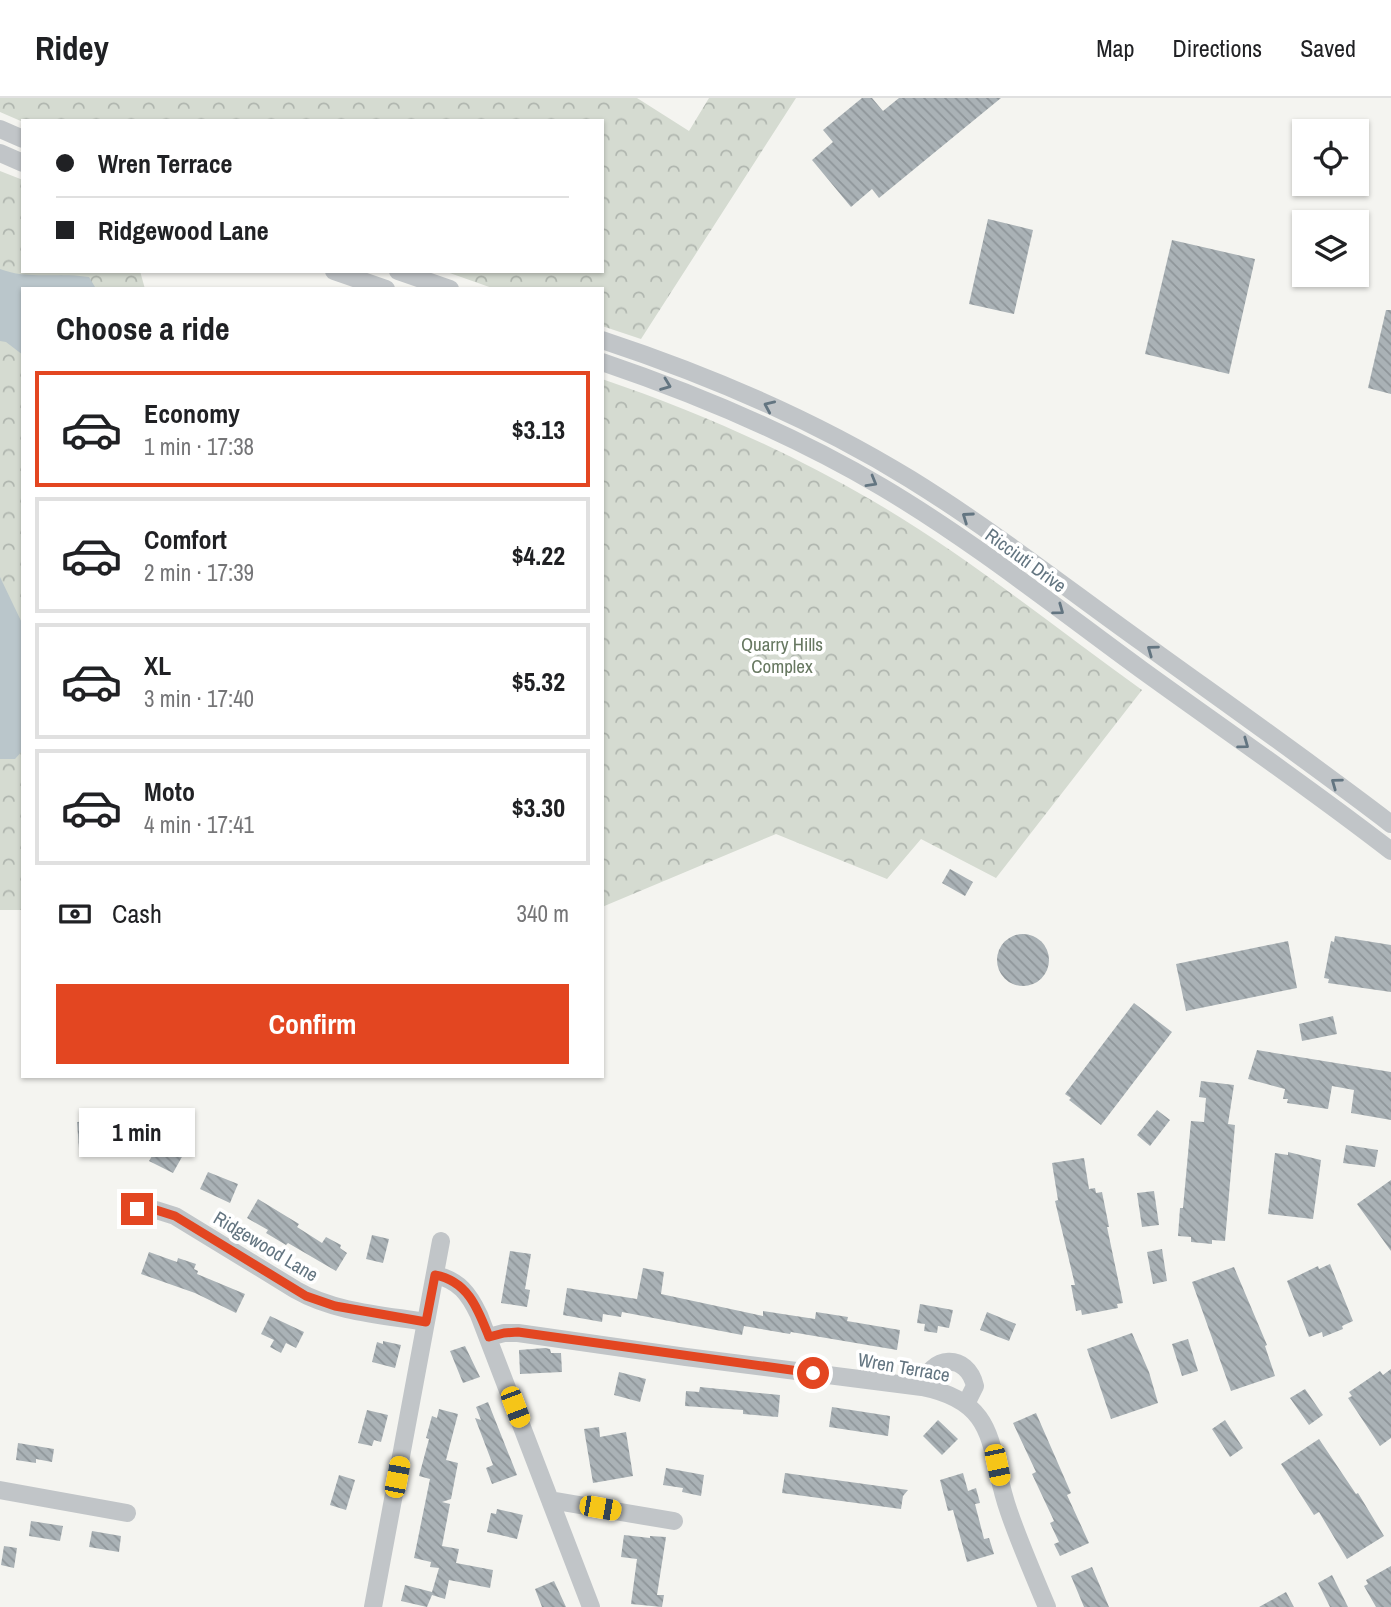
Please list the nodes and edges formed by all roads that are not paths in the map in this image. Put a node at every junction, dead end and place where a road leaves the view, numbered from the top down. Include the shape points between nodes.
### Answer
1 (0, 129) edge
2 (21, 138) edge
3 (0, 153) edge
4 (21, 162) edge
5 (340, 273) edge
6 (404, 273) edge
7 (380, 287) edge
8 (444, 287) edge
9 (604, 341) edge
10 (604, 363) edge
11 (1391, 824) edge
12 (1391, 851) edge
13 (127, 1210) dead end
14 (441, 1241) dead end
15 (435, 1275) junction
16 (426, 1322) junction
17 (489, 1337) junction
18 (922, 1387) junction
19 (966, 1404) junction
20 (0, 1490) edge
21 (550, 1500) junction
22 (127, 1513) dead end
23 (674, 1521) dead end
24 (373, 1607) edge
25 (591, 1607) edge
26 (1047, 1607) edge

1 - 2 street
3 - 4 street
5 - 7 street
6 - 8 street
11 -> 9 street, Ricciuti Drive via 909,478 779,410
10 -> 12 street, Ricciuti Drive via 769,429 898,497
13 - 16 street, Ridgewood Lane via 156,1210 175,1216 316,1300
14 - 15 street
15 - 16 street
15 - 17 street via 464,1289
16 - 24 street
17 - 18 street, Wren Terrace via 518,1332
17 - 21 street
18 - 19 street, Wren Terrace
18 - 19 street via 933,1367 945,1361 958,1363 971,1374 975,1386
19 - 26 street, Wren Terrace via 980,1418 989,1438 1009,1512
20 - 22 street
21 - 23 street
21 - 25 street

